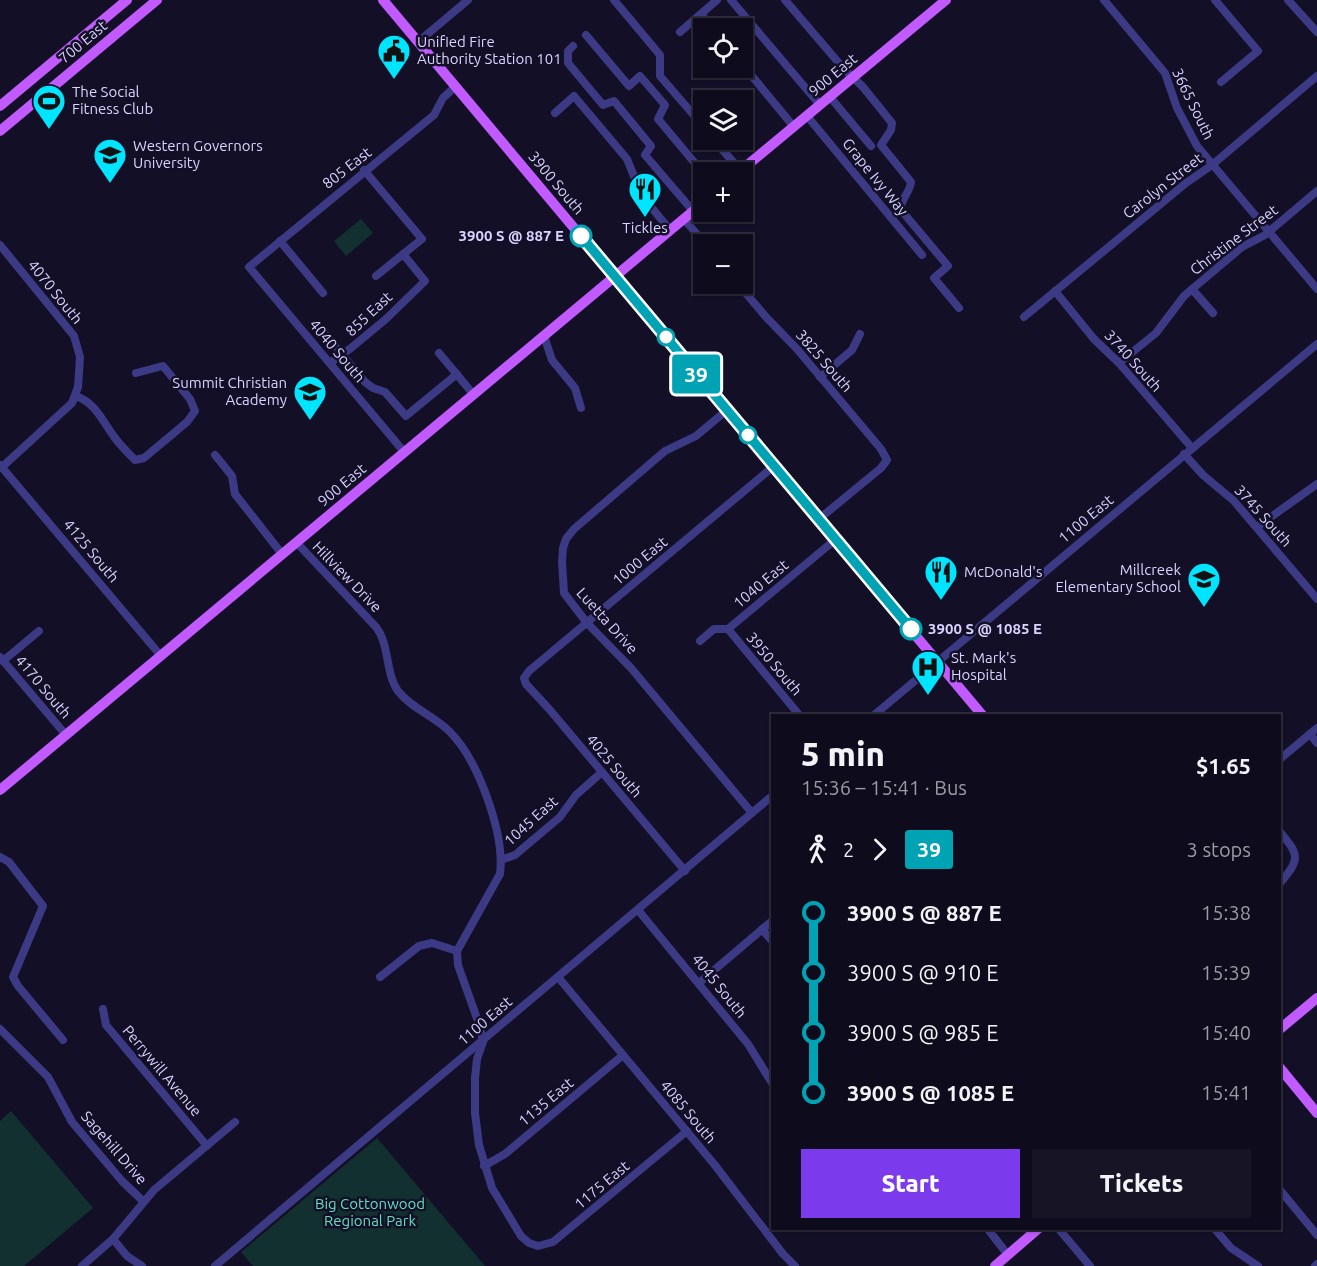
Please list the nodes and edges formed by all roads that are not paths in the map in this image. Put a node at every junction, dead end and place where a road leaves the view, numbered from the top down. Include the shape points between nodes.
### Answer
1 (127, 0) edge
2 (157, 0) edge
3 (383, 0) edge
4 (468, 0) edge
5 (614, 0) edge
6 (717, 0) edge
7 (731, 0) edge
8 (785, 0) edge
9 (946, 0) edge
10 (1104, 0) edge
11 (1215, 0) edge
12 (1288, 0) edge
13 (700, 14) junction
14 (703, 18) edge
15 (680, 32) dead end
16 (1317, 32) edge
17 (586, 35) dead end
18 (418, 42) junction
19 (573, 46) dead end
20 (1317, 76) edge
21 (753, 77) edge
22 (853, 78) junction
23 (1221, 82) dead end
24 (456, 87) junction
25 (830, 97) junction
26 (820, 105) junction
27 (0, 106) edge
28 (555, 113) dead end
29 (693, 114) edge
30 (807, 116) junction
31 (794, 127) junction
32 (0, 131) edge
33 (871, 146) dead end
34 (722, 150) edge
35 (694, 162) edge
36 (732, 162) edge
37 (752, 162) edge
38 (1212, 165) junction
39 (364, 170) junction
40 (1317, 191) edge
41 (693, 211) edge
42 (688, 215) junction
43 (670, 230) junction
44 (1269, 232) junction
45 (699, 234) edge
46 (280, 241) junction
47 (0, 245) edge
48 (403, 254) junction
49 (922, 255) dead end
50 (249, 267) joint
51 (376, 276) dead end
52 (615, 277) junction
53 (1192, 289) junction
54 (1317, 289) edge
55 (1055, 291) junction
56 (323, 293) dead end
57 (747, 294) edge
58 (959, 308) dead end
59 (1213, 313) dead end
60 (1024, 317) dead end
61 (325, 334) dead end
62 (860, 334) dead end
63 (544, 336) junction
64 (1317, 344) edge
65 (439, 353) dead end
66 (341, 354) junction
67 (330, 363) junction
68 (1119, 363) junction
69 (136, 373) dead end
70 (457, 374) junction
71 (820, 377) junction
72 (474, 395) junction
73 (76, 396) junction
74 (581, 408) dead end
75 (727, 410) junction
76 (1192, 448) junction
77 (405, 453) junction
78 (1184, 454) junction
79 (215, 455) dead end
80 (1, 466) edge
81 (774, 466) junction
82 (1317, 484) edge
83 (819, 519) junction
84 (1257, 527) junction
85 (836, 539) junction
86 (297, 543) junction
87 (282, 555) junction
88 (1317, 599) edge
89 (587, 622) junction
90 (728, 630) junction
91 (39, 631) dead end
92 (700, 641) dead end
93 (161, 656) junction
94 (2, 659) edge
95 (938, 662) junction
96 (524, 678) joint
97 (798, 714) edge
98 (875, 714) edge
99 (982, 714) edge
100 (1317, 728) edge
101 (1310, 734) junction
102 (66, 735) junction
103 (1317, 743) edge
104 (1281, 758) edge
105 (602, 772) junction
106 (0, 790) edge
107 (771, 797) edge
108 (752, 813) junction
109 (1281, 833) edge
110 (0, 857) edge
111 (501, 860) junction
112 (685, 871) junction
113 (1281, 882) edge
114 (638, 910) junction
115 (771, 922) edge
116 (762, 929) junction
117 (771, 940) edge
118 (457, 951) junction
119 (380, 977) dead end
120 (558, 977) junction
121 (699, 983) junction
122 (1317, 998) edge
123 (103, 1009) dead end
124 (1281, 1028) edge
125 (0, 1029) edge
126 (63, 1040) dead end
127 (483, 1042) junction
128 (623, 1055) junction
129 (1281, 1069) edge
130 (771, 1081) edge
131 (1317, 1113) edge
132 (235, 1122) dead end
133 (687, 1131) junction
134 (207, 1146) junction
135 (484, 1166) junction
136 (1281, 1191) edge
137 (143, 1201) junction
138 (989, 1230) edge
139 (1038, 1230) edge
140 (1060, 1230) edge
141 (1216, 1230) edge
142 (1317, 1235) edge
143 (113, 1239) junction
144 (1008, 1255) junction
145 (82, 1266) edge
146 (142, 1266) edge
147 (215, 1266) edge
148 (795, 1266) edge
149 (995, 1266) edge
150 (1090, 1266) edge
151 (1258, 1266) edge

1 - 27 main road, 700 East
2 - 32 main road, 700 East
3 - 18 main road, 3900 South
4 - 18 street
5 - 29 street via 660,56 660,76
6 - 13 street
7 - 26 street
8 - 22 street
9 - 22 main road, 900 East
10 - 38 street, 3665 South via 1165,73 1192,138
11 - 23 street via 1257,51
12 - 16 street
13 - 14 street
13 - 15 street
17 - 35 street via 629,86 640,76 665,105 658,120
18 - 24 main road, 3900 South
19 - 42 street via 568,51 568,63 603,105 614,101 651,146 645,155
20 - 38 street, Carolyn Street
21 - 31 street
22 - 25 main road, 900 East
22 - 58 street via 892,124 881,145 911,182 901,210 948,266 934,278
24 - 39 street, 805 East via 443,98 434,115
24 - 52 main road, 3900 South
25 - 26 main road, 900 East
25 - 33 street
26 - 30 main road, 900 East
28 - 43 street via 574,96 627,159 642,196
30 - 31 main road, 900 East
30 - 49 street, Grape Ivy Way
31 - 37 main road, 900 East
34 - 36 street
38 - 44 street, 3665 South
38 - 55 street, Carolyn Street
39 - 46 street, 805 East
39 - 48 street via 422,239
40 - 44 street, Christine Street
41 - 42 main road, 900 East
42 - 43 main road, 900 East
42 - 45 street
43 - 52 main road, 900 East
44 - 53 street, Christine Street via 1242,247
44 - 54 street, 3665 South
46 - 50 street, 805 East
46 - 56 street
47 - 73 street, 4070 South via 74,336 80,357
48 - 51 street
48 - 66 street, 855 East via 425,281 391,315
50 - 67 street, 4040 South
52 - 63 main road, 900 East
52 - 75 main road, 3900 South
53 - 59 street
53 - 68 street, Christine Street via 1156,333
55 - 60 street, Carolyn Street
55 - 68 street, 3740 South
57 - 71 street, 3825 South
61 - 66 street
62 - 71 street via 852,350
63 - 72 main road, 900 East
63 - 74 street via 552,360 575,388
64 - 76 street, 1100 East
65 - 70 street
66 - 67 street, 855 East
66 - 70 street via 369,386 385,392 406,416
67 - 77 street, 4040 South
68 - 76 street, 3740 South
69 - 73 street via 163,366 195,411 144,458 135,460 92,404
70 - 72 street
71 - 83 street, 3825 South via 887,460
72 - 77 main road, 900 East
73 - 80 street via 67,409
75 - 81 main road, 3900 South
75 - 89 street, Luetta Drive via 696,436 658,456 566,539 562,562 564,593
76 - 78 street, 1100 East
77 - 86 main road, 900 East
78 - 84 street, 3745 South
78 - 95 street, 1100 East
79 - 87 street via 232,476 235,494
80 - 93 street, 4125 South
81 - 83 main road, 3900 South
81 - 89 street, 1000 East
82 - 84 street
83 - 85 main road, 3900 South
84 - 88 street, 3745 South
85 - 90 street, 1040 East
85 - 95 main road, 3900 South
86 - 87 main road, 900 East
86 - 111 street, Hillview Drive via 379,631 400,694 448,730 461,747 490,806
87 - 93 main road, 900 East
89 - 96 street, 1000 East
89 - 108 street, Luetta Drive via 631,668
90 - 92 street, 1040 East via 714,629
90 - 97 street, 3950 South
91 - 94 street
93 - 102 main road, 900 East
94 - 102 street, 4170 South
95 - 98 street, 1100 East
95 - 99 main road, 3900 South
96 - 105 street, 4025 South
100 - 101 street
101 - 103 street
101 - 104 street
102 - 106 main road, 900 East
105 - 111 street, 1045 East via 560,816 515,855
105 - 112 street, 4025 South
107 - 108 street, 1100 East
108 - 112 street, 1100 East
109 - 113 street via 1296,858
110 - 126 street via 9,862 43,906 13,977
111 - 118 street, Hillview Drive via 500,874
112 - 114 street, 1100 East
114 - 120 street, 1100 East
114 - 121 street, 4045 South
115 - 116 street
116 - 117 street
116 - 121 street
118 - 119 street via 432,943 418,946
118 - 127 street
120 - 127 street, 1100 East
120 - 128 street, 4085 South
121 - 130 street, 4045 South via 748,1044
122 - 124 main road
123 - 134 street, Perrywill Avenue via 106,1025
125 - 137 street, Sagehill Drive via 48,1077 72,1122
127 - 135 street via 477,1059 475,1113
127 - 147 street, 1100 East
128 - 133 street, 4085 South
128 - 135 street, 1135 East via 505,1154
129 - 131 main road
132 - 134 street
133 - 135 street, 1175 East via 553,1242 538,1246 521,1236 498,1201
133 - 148 street, 4085 South
134 - 137 street
136 - 142 street
137 - 143 street
138 - 144 street
139 - 144 main road
140 - 150 street
141 - 151 street via 1231,1248
143 - 145 street
143 - 146 street
144 - 149 main road

